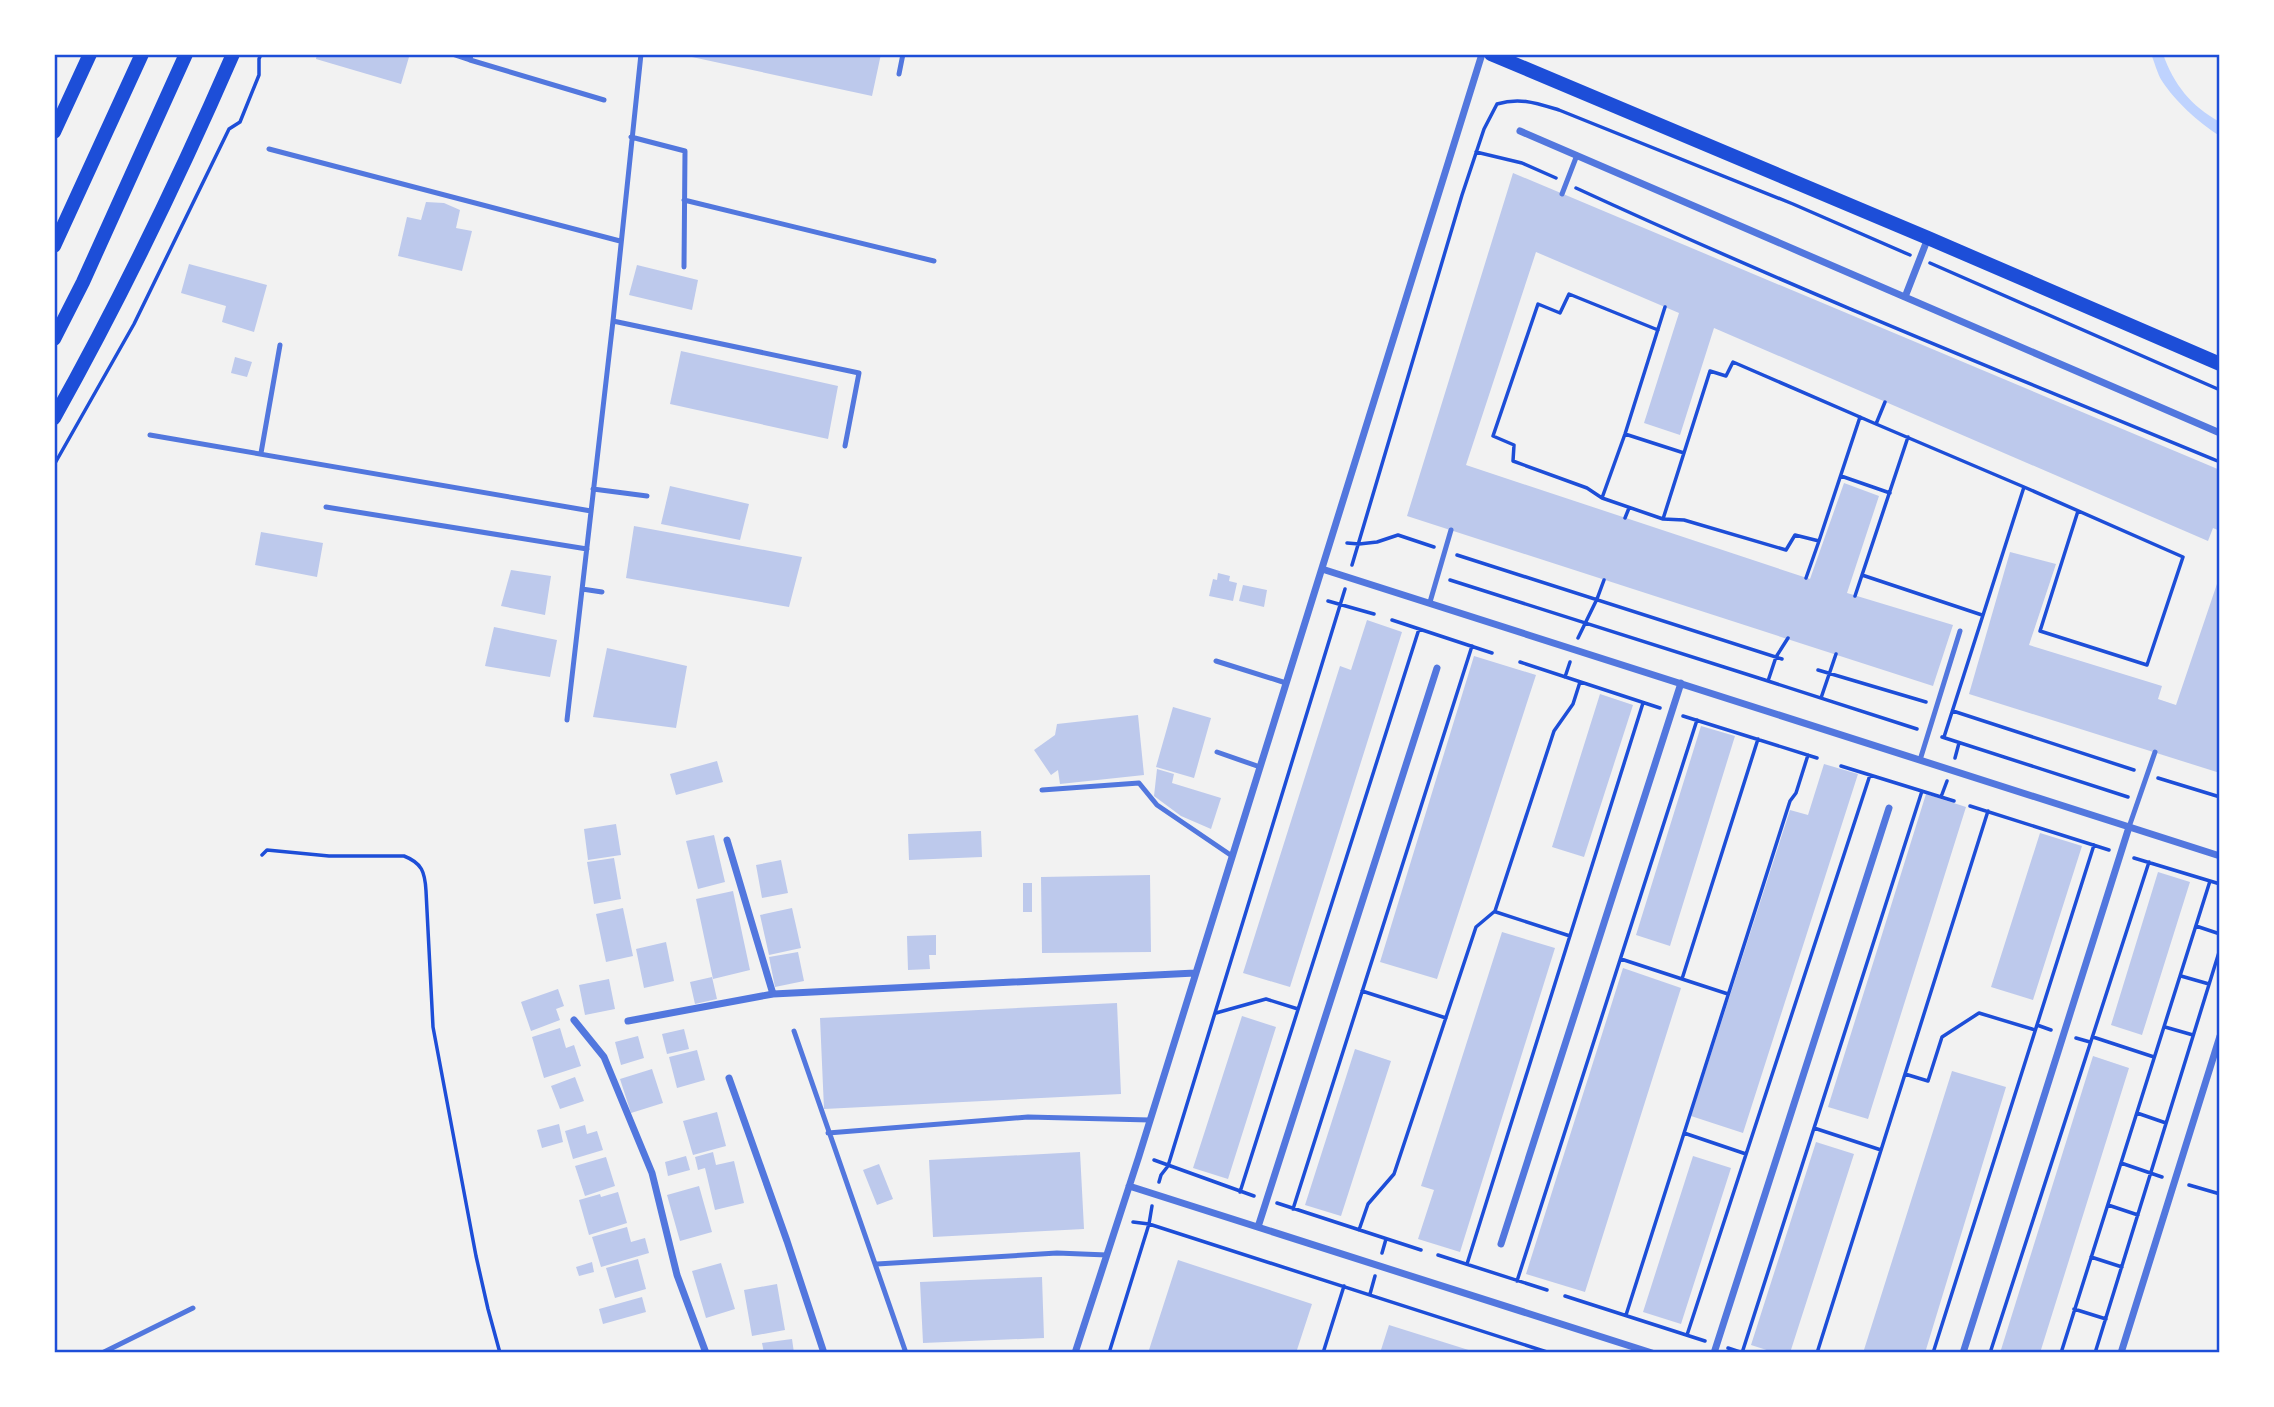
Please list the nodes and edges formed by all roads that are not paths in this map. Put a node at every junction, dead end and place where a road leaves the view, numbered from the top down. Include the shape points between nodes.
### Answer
1 (90, 54) edge
2 (142, 54) edge
3 (186, 54) edge
4 (233, 54) edge
5 (452, 54) edge
6 (641, 54) edge
7 (903, 54) edge
8 (1482, 54) edge
9 (1491, 54) edge
10 (471, 57) edge
11 (898, 74) dead end
12 (604, 100) dead end
13 (1520, 131) dead end
14 (54, 132) edge
15 (631, 137) junction
16 (269, 149) dead end
17 (1577, 155) junction
18 (1562, 194) dead end
19 (684, 200) junction
20 (1928, 238) junction
21 (620, 242) junction
22 (54, 246) edge
23 (934, 261) dead end
24 (684, 267) dead end
25 (1905, 297) junction
26 (613, 321) junction
27 (54, 339) edge
28 (280, 345) dead end
29 (2220, 364) edge
30 (54, 418) edge
31 (2220, 433) edge
32 (150, 435) dead end
33 (845, 446) dead end
34 (261, 453) junction
35 (593, 489) junction
36 (647, 496) dead end
37 (326, 508) dead end
38 (591, 511) junction
39 (1451, 530) dead end
40 (587, 549) junction
41 (1322, 569) junction
42 (582, 589) junction
43 (601, 592) dead end
44 (1430, 602) junction
45 (1961, 631) dead end
46 (1216, 661) dead end
47 (1437, 667) dead end
48 (1286, 683) junction
49 (1681, 683) junction
50 (567, 720) dead end
51 (1217, 752) dead end
52 (2155, 752) dead end
53 (1920, 760) junction
54 (1260, 766) junction
55 (1042, 790) dead end
56 (1889, 808) dead end
57 (2129, 827) junction
58 (727, 840) dead end
59 (1232, 856) junction
60 (2220, 856) edge
61 (1195, 973) junction
62 (773, 994) junction
63 (574, 1020) dead end
64 (628, 1021) dead end
65 (794, 1031) dead end
66 (2220, 1036) edge
67 (729, 1078) dead end
68 (1150, 1120) junction
69 (828, 1133) junction
70 (1129, 1186) junction
71 (1258, 1227) junction
72 (1501, 1244) dead end
73 (1107, 1255) junction
74 (877, 1265) junction
75 (192, 1308) dead end
76 (102, 1353) edge
77 (706, 1353) edge
78 (824, 1353) edge
79 (906, 1353) edge
80 (1075, 1353) edge
81 (1652, 1353) edge
82 (1714, 1353) edge
83 (1963, 1353) edge
84 (2121, 1353) edge

1 - 14 main road
2 - 22 main road
3 - 27 main road
4 - 30 main road via 109,318
5 - 10 lane
6 - 15 lane
7 - 11 lane
8 - 41 street
9 - 20 main road
10 - 12 lane
13 - 17 street
15 - 19 lane via 685,151
15 - 21 lane
16 - 21 lane
17 - 18 lane
17 - 25 street
19 - 23 lane
19 - 24 lane
20 - 25 street
20 - 29 main road
21 - 26 lane
25 - 31 street
26 - 33 lane via 859,373
26 - 35 lane
28 - 34 lane
32 - 34 lane
34 - 38 lane
35 - 36 lane
35 - 38 lane
37 - 40 lane
38 - 40 lane
39 - 44 lane
40 - 42 lane
41 - 44 street
41 - 48 street
42 - 43 lane
42 - 50 lane
44 - 49 street
45 - 53 lane
46 - 48 lane
47 - 71 street
48 - 54 street
49 - 53 street
49 - 72 street
51 - 54 lane
52 - 57 lane
53 - 57 street
54 - 59 street
55 - 59 lane via 1139,783 1157,805
56 - 82 street
57 - 60 street
57 - 83 street
58 - 62 street
59 - 61 street
61 - 62 street
61 - 68 street
62 - 64 street
63 - 77 street via 604,1057 652,1173 677,1275
65 - 69 lane
66 - 84 street
67 - 78 street
68 - 69 lane via 1028,1117
68 - 70 street
69 - 74 lane
70 - 71 street
70 - 73 street
71 - 81 street
73 - 74 lane via 1057,1253
73 - 80 street
74 - 79 lane
75 - 76 lane

